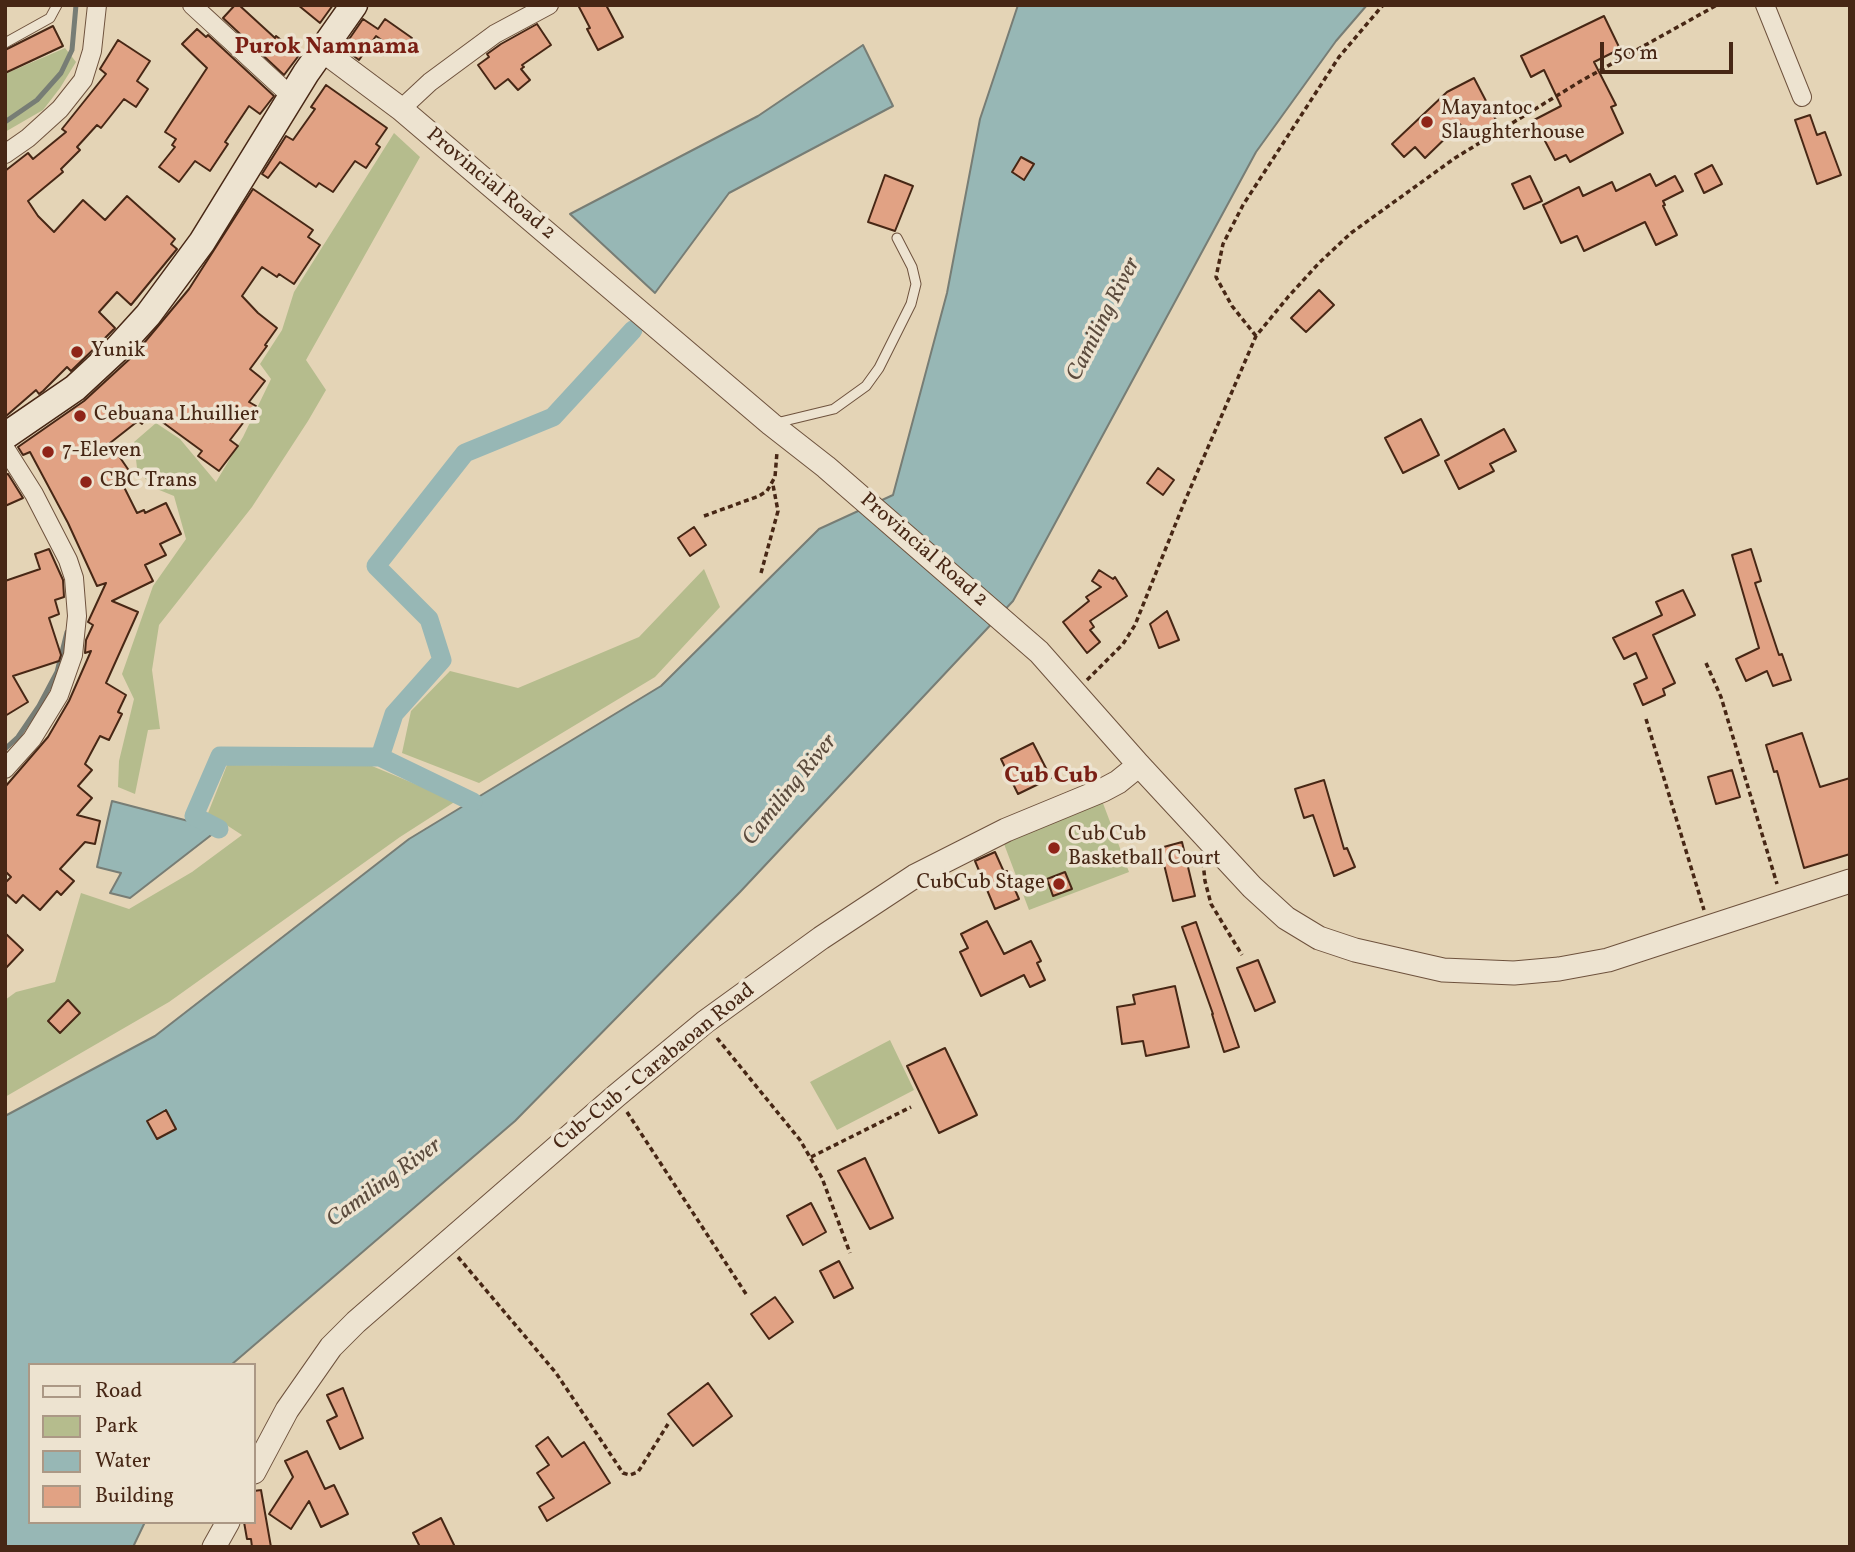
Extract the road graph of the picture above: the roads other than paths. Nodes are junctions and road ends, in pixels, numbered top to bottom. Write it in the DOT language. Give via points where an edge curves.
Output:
graph roads {
  1 [pos="57,5"];
  2 [pos="97,5"];
  3 [pos="192,5"];
  4 [pos="354,5"];
  5 [pos="549,5"];
  6 [pos="1765,5"];
  7 [pos="5,43"];
  8 [pos="323,50"];
  9 [pos="291,96"];
  10 [pos="1802,97"];
  11 [pos="401,109"];
  12 [pos="5,154"];
  13 [pos="897,238"];
  14 [pos="774,427"];
  15 [pos="7,449"];
  16 [pos="1139,765"];
  17 [pos="5,769"];
  18 [pos="1850,881"];
  19 [pos="256,1468"];
  20 [pos="227,1524"];
  21 [pos="214,1547"];
  1 -- 7 [label="lane" via="50,18"];
  2 -- 12 [label="street" via="92,51 83,79 60,109"];
  3 -- 9 [label="street"];
  4 -- 8 [label="main road"];
  5 -- 11 [label="street" via="495,34"];
  6 -- 10 [label="street"];
  8 -- 9 [label="main road"];
  8 -- 11 [label="street, Provincial Road 2"];
  9 -- 15 [label="main road" via="177,279 117,349"];
  11 -- 14 [label="street, Provincial Road 2"];
  13 -- 14 [label="lane" via="916,284 879,368 866,386 834,409"];
  14 -- 16 [label="street, Provincial Road 2" via="1039,652"];
  15 -- 17 [label="street" via="68,560 77,625 73,655 59,695 32,739"];
  16 -- 18 [label="street, Provincial Road 2" via="1286,918 1319,938 1432,968 1514,972 1608,960"];
  16 -- 19 [label="street, Cub-Cub - Carabaoan Road" via="1103,790 1006,830 915,876 705,1023 356,1322 331,1347 287,1410"];
  20 -- 21 [label="street"];
}
